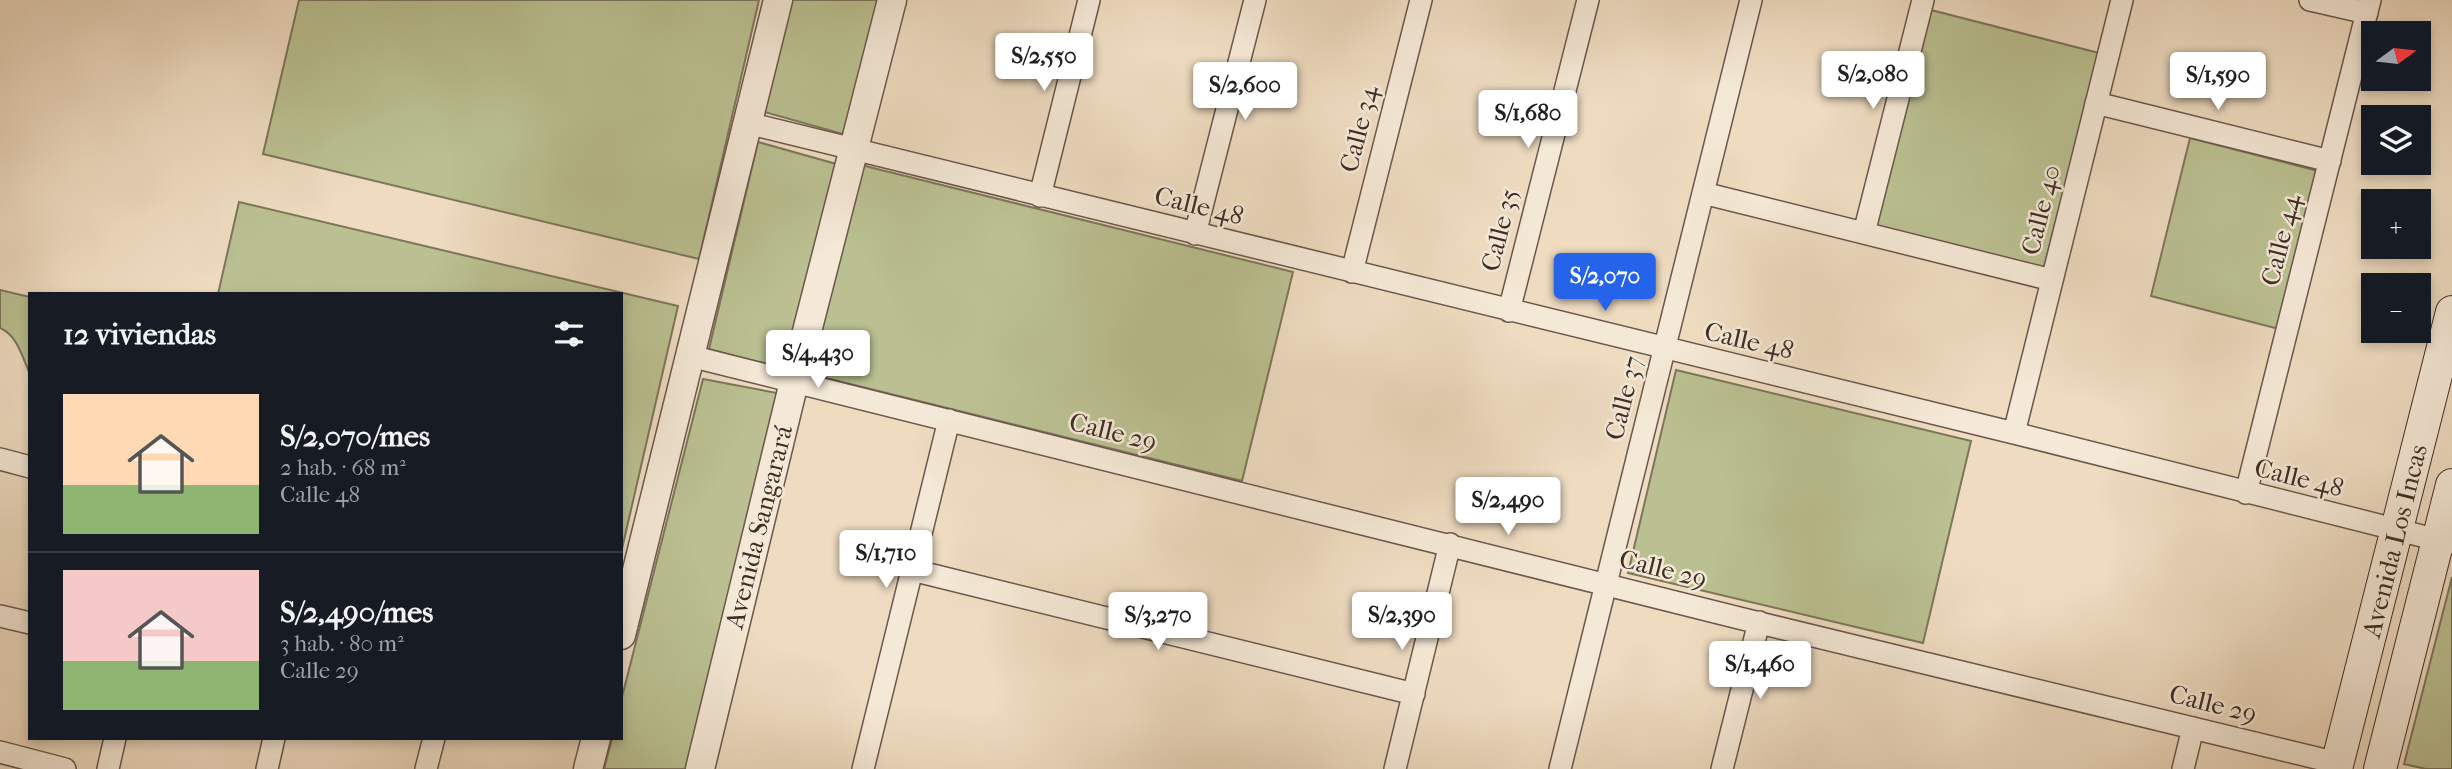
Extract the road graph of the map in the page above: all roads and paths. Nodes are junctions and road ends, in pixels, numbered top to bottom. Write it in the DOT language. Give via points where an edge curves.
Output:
graph roads {
  1 [pos="778,0"];
  2 [pos="892,0"];
  3 [pos="1089,0"];
  4 [pos="1255,0"];
  5 [pos="1420,0"];
  6 [pos="1588,0"];
  7 [pos="1751,0"];
  8 [pos="1923,0"];
  9 [pos="2122,0"];
  10 [pos="2309,0"];
  11 [pos="2369,7"];
  12 [pos="2096,103"];
  13 [pos="747,123"];
  14 [pos="855,148"];
  15 [pos="2330,161"];
  16 [pos="1703,193"];
  17 [pos="1040,195"];
  18 [pos="1864,233"];
  19 [pos="1195,234"];
  20 [pos="1352,272"];
  21 [pos="2052,280"];
  22 [pos="1508,311"];
  23 [pos="2452,312"];
  24 [pos="1665,349"];
  25 [pos="690,356"];
  26 [pos="794,382"];
  27 [pos="949,421"];
  28 [pos="2014,433"];
  29 [pos="0,459"];
  30 [pos="28,466"];
  31 [pos="2452,485"];
  32 [pos="2246,493"];
  33 [pos="2397,530"];
  34 [pos="2445,542"];
  35 [pos="1450,544"];
  36 [pos="912,570"];
  37 [pos="1606,584"];
  38 [pos="0,616"];
  39 [pos="623,621"];
  40 [pos="1759,622"];
  41 [pos="28,623"];
  42 [pos="2367,651"];
  43 [pos="2408,662"];
  44 [pos="1414,694"];
  45 [pos="2193,728"];
  46 [pos="115,740"];
  47 [pos="274,740"];
  48 [pos="433,740"];
  49 [pos="595,740"];
  50 [pos="0,752"];
  51 [pos="2336,766"];
  52 [pos="1724,768"];
  53 [pos="65,769"];
  54 [pos="108,769"];
  55 [pos="267,769"];
  56 [pos="426,769"];
  57 [pos="588,769"];
  58 [pos="700,769"];
  59 [pos="863,769"];
  60 [pos="1395,769"];
  61 [pos="1560,769"];
  62 [pos="2183,769"];
  63 [pos="2380,769"];
  1 -- 13 [label="street"];
  2 -- 14 [label="street, Avenida Sangarará"];
  3 -- 17 [label="street"];
  4 -- 19 [label="street"];
  5 -- 20 [label="street, Calle 34"];
  6 -- 22 [label="street, Calle 35"];
  7 -- 16 [label="street, Calle 37"];
  8 -- 18 [label="street"];
  9 -- 12 [label="street, Calle 40"];
  10 -- 11 [label="street"];
  11 -- 15 [label="street, Calle 44"];
  12 -- 15 [label="street"];
  12 -- 21 [label="street, Calle 40"];
  13 -- 14 [label="street, Calle 48"];
  13 -- 25 [label="street"];
  14 -- 17 [label="street, Calle 48"];
  14 -- 26 [label="street, Avenida Sangarará"];
  15 -- 32 [label="street, Calle 44"];
  16 -- 18 [label="street"];
  16 -- 24 [label="street, Calle 37"];
  17 -- 19 [label="street, Calle 48"];
  18 -- 21 [label="street"];
  19 -- 20 [label="street, Calle 48"];
  20 -- 22 [label="street, Calle 48"];
  21 -- 28 [label="street, Calle 40"];
  22 -- 24 [label="street, Calle 48"];
  23 -- 33 [label="main road, Avenida Los Incas"];
  24 -- 28 [label="street, Calle 48"];
  24 -- 37 [label="street, Calle 37"];
  25 -- 26 [label="street, Calle 29"];
  25 -- 39 [label="street"];
  26 -- 27 [label="street, Calle 29"];
  26 -- 58 [label="street, Avenida Sangarará"];
  27 -- 35 [label="street, Calle 29"];
  27 -- 36 [label="street"];
  28 -- 32 [label="street, Calle 48"];
  29 -- 30 [label="street"];
  31 -- 34 [label="main road, Avenida Los Incas"];
  32 -- 33 [label="street, Calle 48"];
  33 -- 34 [label="street, Calle 48"];
  33 -- 42 [label="main road, Avenida Los Incas"];
  34 -- 43 [label="main road, Avenida Los Incas"];
  35 -- 37 [label="street, Calle 29"];
  35 -- 44 [label="street"];
  36 -- 44 [label="street"];
  36 -- 59 [label="street"];
  37 -- 40 [label="street, Calle 29"];
  37 -- 61 [label="street, Calle 37"];
  38 -- 41 [label="street"];
  40 -- 45 [label="street, Calle 29"];
  40 -- 52 [label="street"];
  42 -- 43 [label="main road"];
  42 -- 51 [label="main road, Avenida Los Incas"];
  43 -- 63 [label="main road, Avenida Los Incas"];
  44 -- 60 [label="street"];
  45 -- 51 [label="street, Calle 29"];
  45 -- 62 [label="street"];
  46 -- 54 [label="street"];
  47 -- 55 [label="street"];
  48 -- 56 [label="street"];
  49 -- 57 [label="street"];
  50 -- 53 [label="street"];
}
